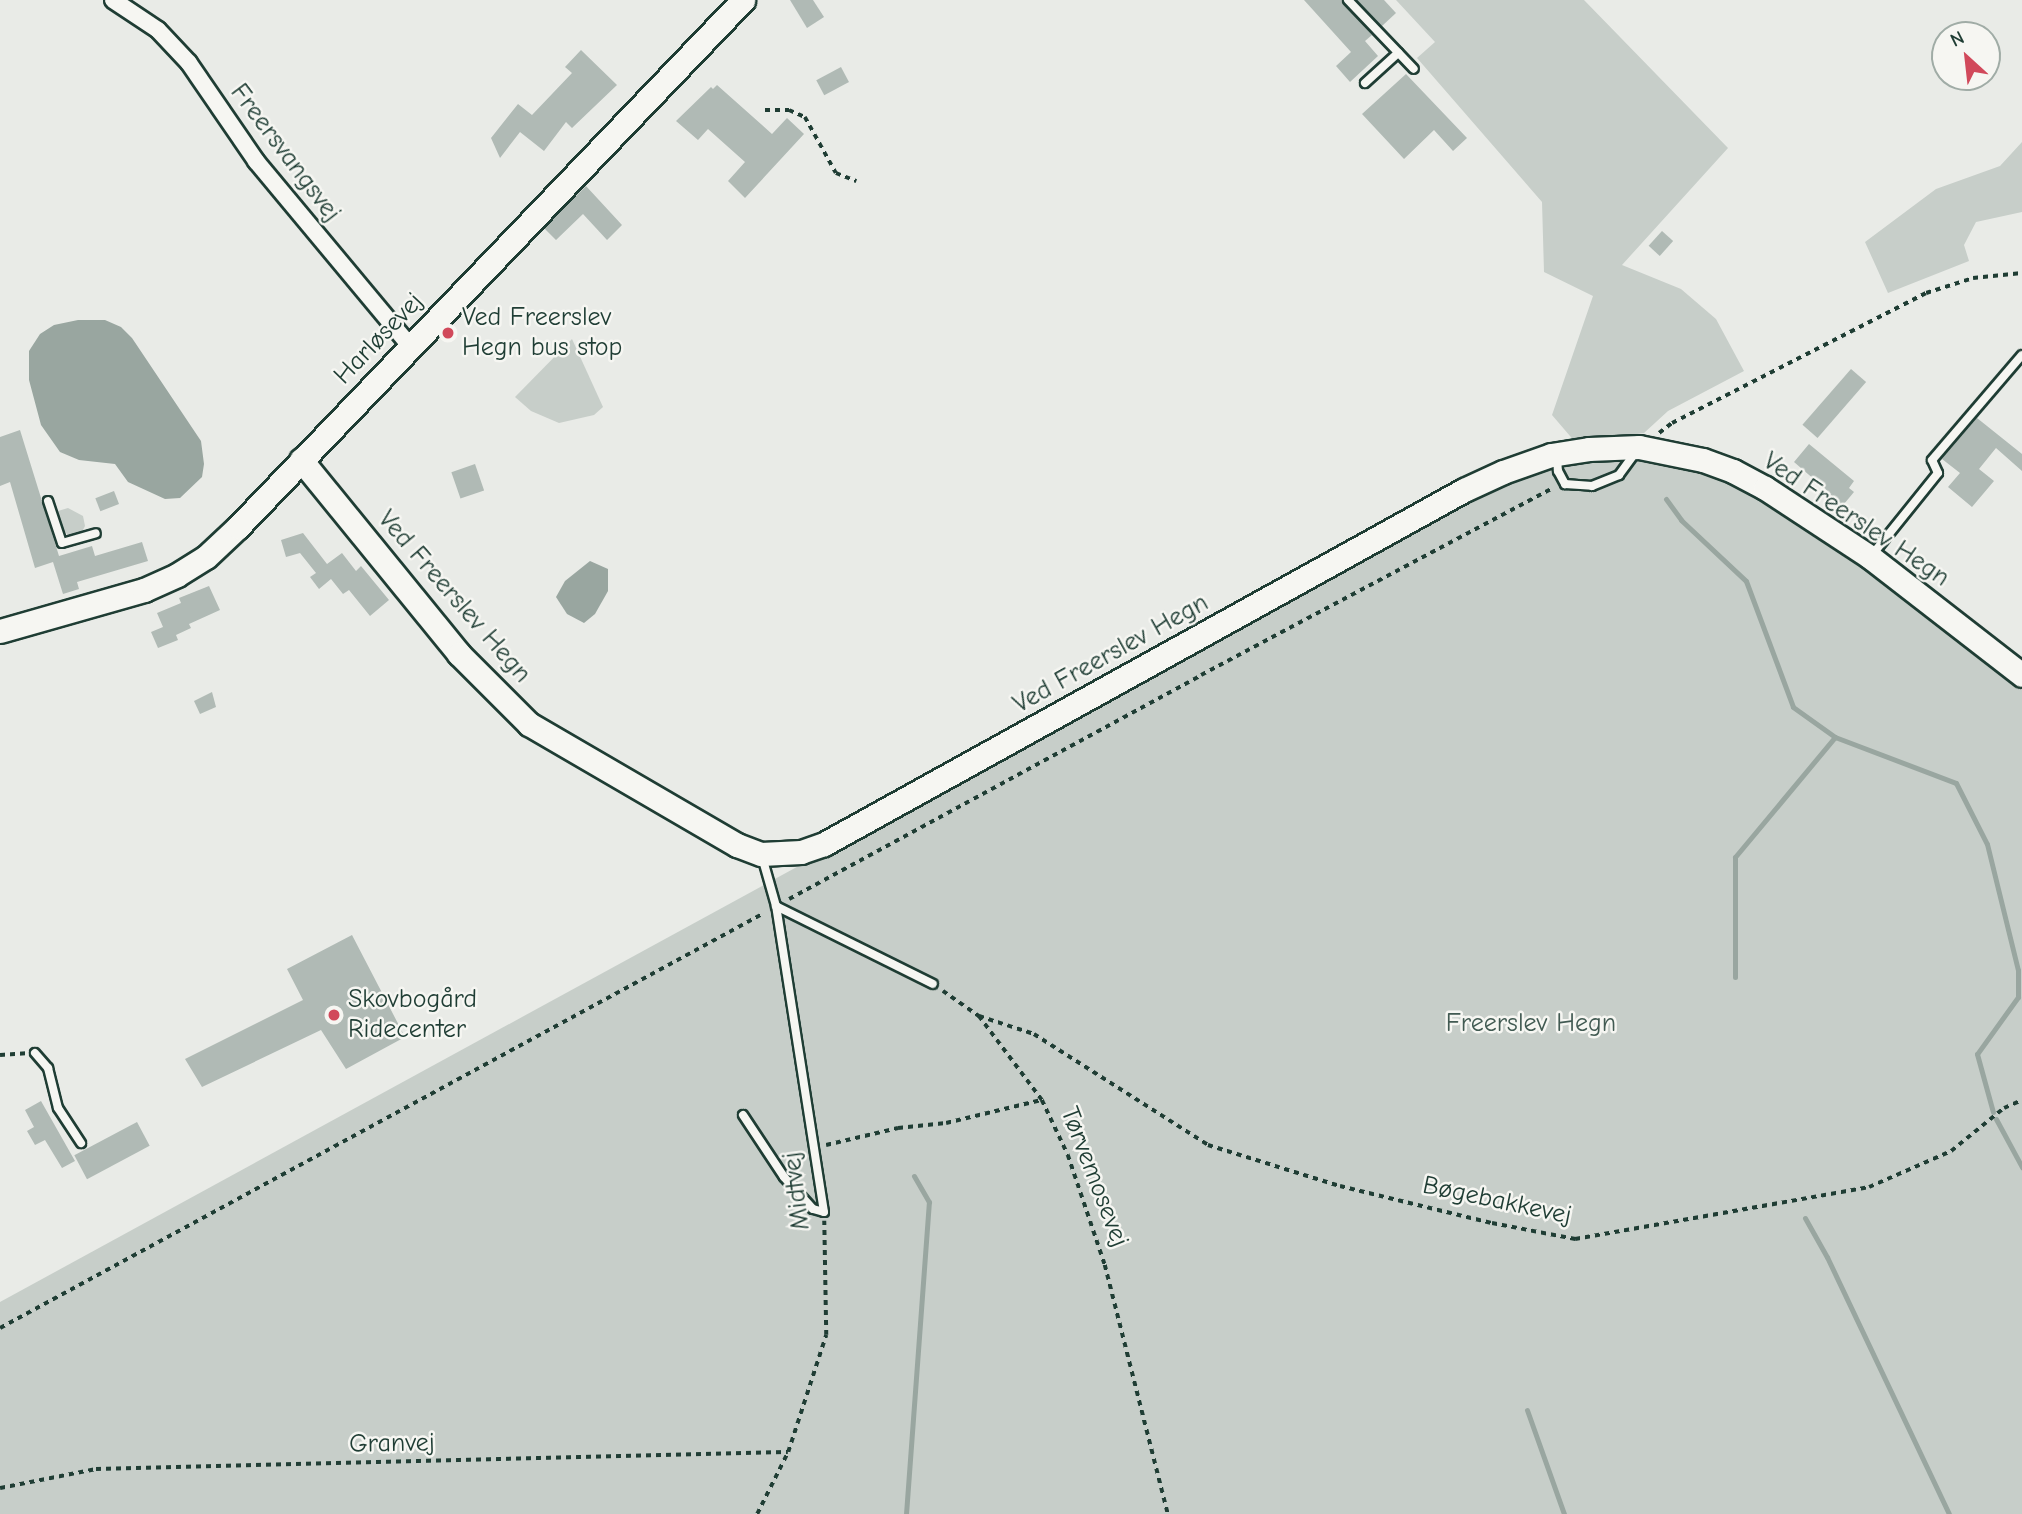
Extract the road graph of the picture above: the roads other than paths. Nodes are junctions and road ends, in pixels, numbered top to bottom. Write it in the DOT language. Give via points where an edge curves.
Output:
graph roads {
  1 [pos="113,0"];
  2 [pos="744,0"];
  3 [pos="1348,0"];
  4 [pos="1398,53"];
  5 [pos="1413,69"];
  6 [pos="1365,83"];
  7 [pos="410,346"];
  8 [pos="2022,355"];
  9 [pos="1639,447"];
  10 [pos="1557,455"];
  11 [pos="301,460"];
  12 [pos="48,501"];
  13 [pos="96,533"];
  14 [pos="1871,557"];
  15 [pos="0,631"];
  16 [pos="2022,675"];
  17 [pos="761,854"];
  18 [pos="776,906"];
  19 [pos="933,984"];
  20 [pos="35,1053"];
  21 [pos="743,1115"];
  22 [pos="81,1143"];
  1 -- 7 [label="street, Freersvangsvej" via="158,30 189,63 256,162"];
  2 -- 7 [label="street, Harløsevej"];
  3 -- 4 [label="lane"];
  4 -- 5 [label="lane"];
  4 -- 6 [label="lane"];
  7 -- 11 [label="street, Harløsevej"];
  8 -- 14 [label="lane" via="1933,460 1938,472"];
  9 -- 10 [label="street, Ved Freerslev Hegn"];
  9 -- 10 [label="lane" via="1619,475 1592,486 1565,484"];
  9 -- 14 [label="street, Ved Freerslev Hegn" via="1733,471"];
  10 -- 17 [label="street, Ved Freerslev Hegn" via="1464,490 824,844 801,852"];
  11 -- 15 [label="street, Harløsevej" via="222,542 177,575 116,600"];
  11 -- 17 [label="street, Ved Freerslev Hegn" via="459,654 529,724 737,845"];
  12 -- 13 [label="lane" via="62,543"];
  14 -- 16 [label="street, Ved Freerslev Hegn"];
  17 -- 18 [label="lane, Midtvej"];
  18 -- 19 [label="lane"];
  18 -- 21 [label="lane, Midtvej" via="824,1212 813,1209 784,1177"];
  20 -- 22 [label="lane" via="48,1068 58,1108"];
}
